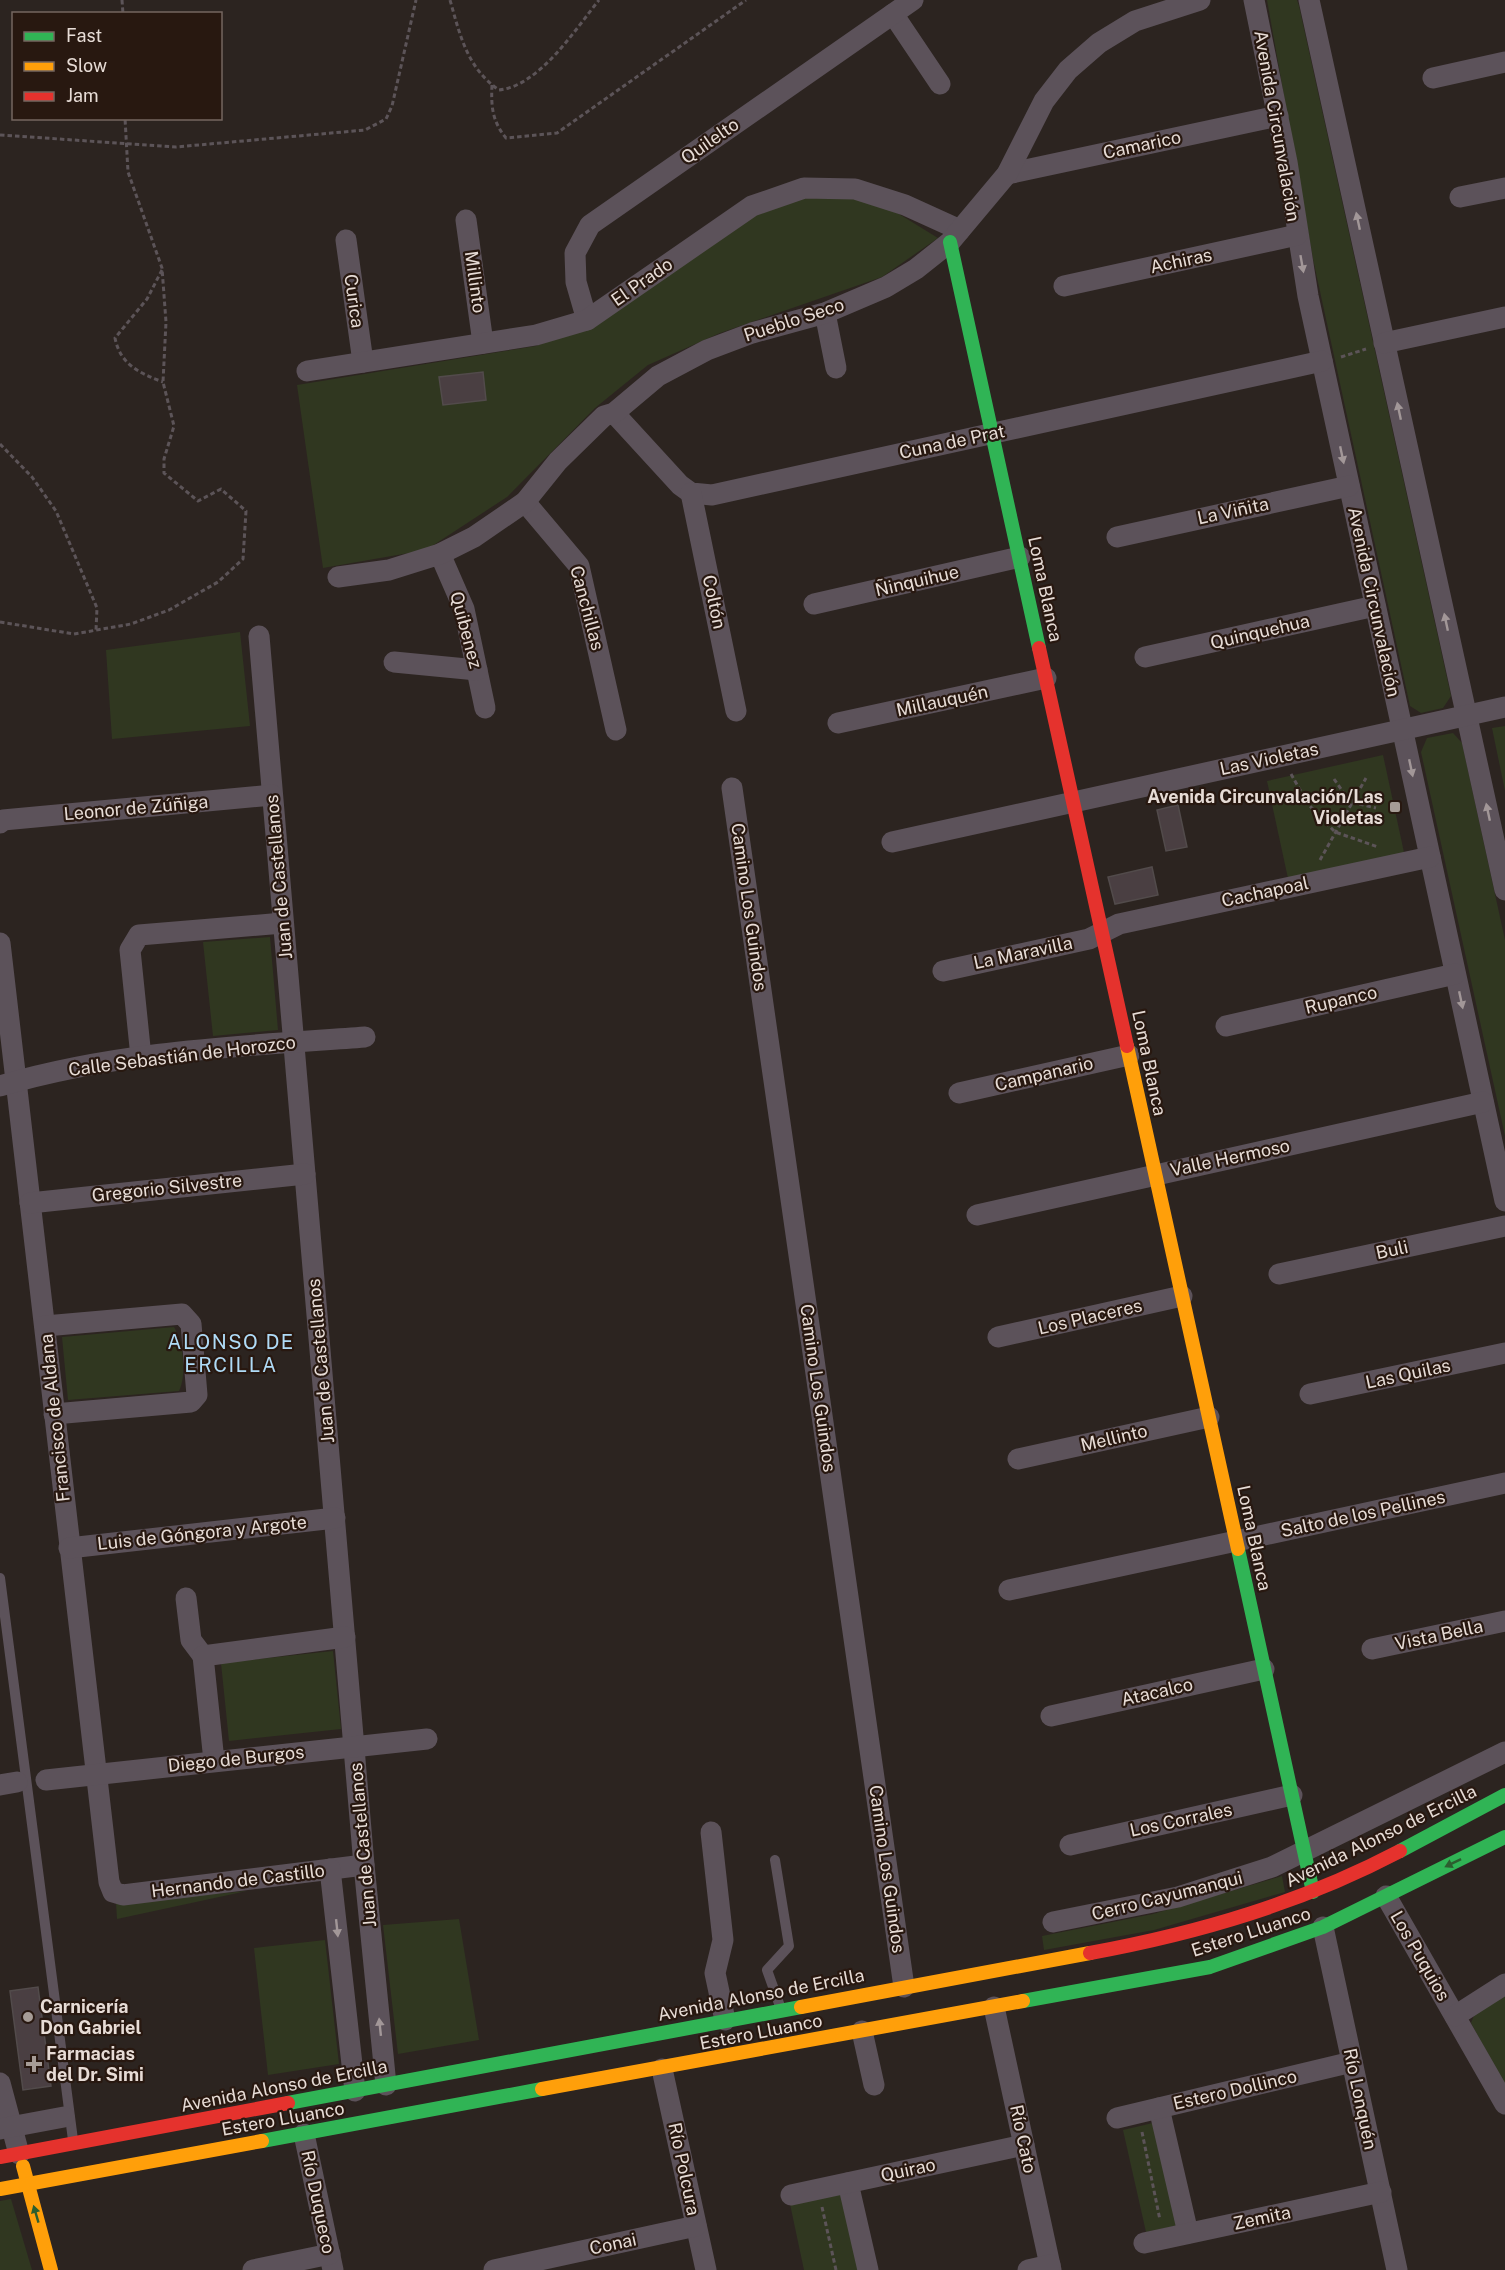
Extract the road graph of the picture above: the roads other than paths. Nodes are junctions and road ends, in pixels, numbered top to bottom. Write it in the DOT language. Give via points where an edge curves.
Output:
graph roads {
  1 [pos="913,0"];
  2 [pos="1200,0"];
  3 [pos="1254,0"];
  4 [pos="1309,0"];
  5 [pos="893,14"];
  6 [pos="1505,62"];
  7 [pos="1433,78"];
  8 [pos="940,84"];
  9 [pos="1278,116"];
  10 [pos="1007,174"];
  11 [pos="1505,188"];
  12 [pos="1460,197"];
  13 [pos="466,220"];
  14 [pos="1297,235"];
  15 [pos="955,236"];
  16 [pos="346,240"];
  17 [pos="1065,286"];
  18 [pos="825,312"];
  19 [pos="1505,317"];
  20 [pos="587,320"];
  21 [pos="483,343"];
  22 [pos="1384,343"];
  23 [pos="1322,361"];
  24 [pos="363,362"];
  25 [pos="836,368"];
  26 [pos="307,371"];
  27 [pos="614,413"];
  28 [pos="992,433"];
  29 [pos="1349,486"];
  30 [pos="691,493"];
  31 [pos="525,502"];
  32 [pos="1117,537"];
  33 [pos="440,554"];
  34 [pos="1020,557"];
  35 [pos="338,577"];
  36 [pos="814,604"];
  37 [pos="1375,606"];
  38 [pos="260,636"];
  39 [pos="1145,657"];
  40 [pos="394,662"];
  41 [pos="477,670"];
  42 [pos="1046,678"];
  43 [pos="1505,707"];
  44 [pos="485,708"];
  45 [pos="736,711"];
  46 [pos="1467,716"];
  47 [pos="838,723"];
  48 [pos="616,730"];
  49 [pos="1402,730"];
  50 [pos="732,788"];
  51 [pos="272,795"];
  52 [pos="1073,802"];
  53 [pos="0,823"];
  54 [pos="1500,841"];
  55 [pos="892,842"];
  56 [pos="1430,857"];
  57 [pos="1505,890"];
  58 [pos="283,922"];
  59 [pos="1102,932"];
  60 [pos="0,943"];
  61 [pos="943,971"];
  62 [pos="1455,974"];
  63 [pos="1226,1026"];
  64 [pos="365,1037"];
  65 [pos="294,1042"];
  66 [pos="1129,1055"];
  67 [pos="141,1058"];
  68 [pos="8,1083"];
  69 [pos="959,1093"];
  70 [pos="1483,1102"];
  71 [pos="305,1174"];
  72 [pos="1155,1174"];
  73 [pos="1505,1201"];
  74 [pos="30,1203"];
  75 [pos="977,1215"];
  76 [pos="1505,1226"];
  77 [pos="1279,1274"];
  78 [pos="1182,1296"];
  79 [pos="45,1326"];
  80 [pos="998,1337"];
  81 [pos="1505,1353"];
  82 [pos="1310,1395"];
  83 [pos="54,1414"];
  84 [pos="1209,1417"];
  85 [pos="1018,1459"];
  86 [pos="1505,1483"];
  87 [pos="335,1518"];
  88 [pos="1236,1541"];
  89 [pos="69,1548"];
  90 [pos="0,1578"];
  91 [pos="1009,1590"];
  92 [pos="186,1598"];
  93 [pos="1505,1621"];
  94 [pos="345,1637"];
  95 [pos="1372,1649"];
  96 [pos="203,1656"];
  97 [pos="1264,1669"];
  98 [pos="1051,1716"];
  99 [pos="427,1739"];
  100 [pos="354,1747"];
  101 [pos="1505,1752"];
  102 [pos="214,1761"];
  103 [pos="95,1775"];
  104 [pos="46,1780"];
  105 [pos="1505,1795"];
  106 [pos="1292,1796"];
  107 [pos="711,1832"];
  108 [pos="1505,1837"];
  109 [pos="1070,1845"];
  110 [pos="1305,1853"];
  111 [pos="775,1860"];
  112 [pos="364,1865"];
  113 [pos="330,1869"];
  114 [pos="113,1892"];
  115 [pos="1313,1892"];
  116 [pos="1386,1896"];
  117 [pos="1053,1922"];
  118 [pos="1323,1927"];
  119 [pos="1505,1984"];
  120 [pos="904,1987"];
  121 [pos="994,2007"];
  122 [pos="781,2009"];
  123 [pos="1455,2016"];
  124 [pos="725,2020"];
  125 [pos="862,2031"];
  126 [pos="1352,2062"];
  127 [pos="662,2069"];
  128 [pos="0,2083"];
  129 [pos="386,2085"];
  130 [pos="874,2085"];
  131 [pos="355,2091"];
  132 [pos="1505,2104"];
  133 [pos="1159,2108"];
  134 [pos="64,2117"];
  135 [pos="1117,2118"];
  136 [pos="6,2128"];
  137 [pos="303,2134"];
  138 [pos="74,2143"];
  139 [pos="1024,2145"];
  140 [pos="10,2156"];
  141 [pos="848,2183"];
  142 [pos="28,2184"];
  143 [pos="0,2189"];
  144 [pos="1381,2192"];
  145 [pos="791,2195"];
  146 [pos="696,2226"];
  147 [pos="1188,2234"];
  148 [pos="1154,2241"];
  149 [pos="332,2262"];
  150 [pos="1051,2268"];
  151 [pos="51,2270"];
  152 [pos="253,2270"];
  153 [pos="494,2270"];
  154 [pos="706,2270"];
  155 [pos="868,2270"];
  156 [pos="1028,2270"];
  157 [pos="1397,2270"];
  1 -- 5 [label="street, Quilelto"];
  2 -- 10 [label="street, Pueblo Seco" via="1136,21 1099,43 1068,70 1038,110"];
  3 -- 9 [label="street, Avenida Circunvalación"];
  22 -- 4 [label="street, one-way"];
  5 -- 8 [label="street"];
  5 -- 20 [label="street, Quilelto" via="590,225 575,253 576,282"];
  6 -- 7 [label="street"];
  9 -- 10 [label="street, Camarico"];
  9 -- 14 [label="street, Avenida Circunvalación"];
  10 -- 15 [label="street, Pueblo Seco"];
  11 -- 12 [label="street"];
  13 -- 21 [label="street, Millinto"];
  14 -- 17 [label="street, Achiras"];
  14 -- 23 [label="street, Avenida Circunvalación, one-way"];
  15 -- 18 [label="street, Pueblo Seco" via="916,269 886,287"];
  15 -- 20 [label="street, El Prado" via="905,205 855,189 804,188 752,206"];
  15 -- 28 [label="street, Loma Blanca"];
  16 -- 24 [label="street, Curica"];
  18 -- 25 [label="street"];
  18 -- 27 [label="street, Pueblo Seco" via="707,350 658,376"];
  19 -- 22 [label="street"];
  20 -- 21 [label="street, El Prado" via="536,335"];
  21 -- 24 [label="street, El Prado"];
  46 -- 22 [label="street, one-way"];
  23 -- 28 [label="street, Cuna de Prat"];
  23 -- 29 [label="street, Avenida Circunvalación, one-way"];
  24 -- 26 [label="street, El Prado"];
  27 -- 30 [label="street"];
  27 -- 31 [label="street, Pueblo Seco" via="604,416 558,461"];
  28 -- 30 [label="street, Cuna de Prat" via="712,495"];
  28 -- 34 [label="street, Loma Blanca"];
  29 -- 32 [label="street, La Viñita"];
  29 -- 37 [label="street, Avenida Circunvalación"];
  30 -- 45 [label="street, Coltón"];
  31 -- 33 [label="street, Pueblo Seco" via="474,537"];
  31 -- 48 [label="street, Canchillas" via="576,560 581,571"];
  33 -- 35 [label="street, Pueblo Seco" via="388,570"];
  33 -- 41 [label="street, Quibenez" via="464,609"];
  34 -- 36 [label="street, Ñinquihue"];
  34 -- 42 [label="street, Loma Blanca"];
  37 -- 39 [label="street, Quinquehua"];
  37 -- 49 [label="street, Avenida Circunvalación"];
  38 -- 51 [label="street, Juan de Castellanos"];
  40 -- 41 [label="street"];
  41 -- 44 [label="street, Quibenez"];
  42 -- 47 [label="street, Millauquén"];
  42 -- 52 [label="street, Loma Blanca"];
  43 -- 46 [label="street, Las Violetas"];
  46 -- 49 [label="street, Las Violetas"];
  54 -- 46 [label="street, one-way"];
  49 -- 52 [label="street, Las Violetas"];
  49 -- 56 [label="street, Avenida Circunvalación, one-way"];
  50 -- 120 [label="street, Camino Los Guindos"];
  51 -- 53 [label="street, Leonor de Zúñiga"];
  51 -- 58 [label="street, Juan de Castellanos"];
  52 -- 55 [label="street, Las Violetas"];
  52 -- 59 [label="street, Loma Blanca"];
  54 -- 57 [label="street"];
  56 -- 59 [label="street, Cachapoal" via="1119,924"];
  56 -- 62 [label="street, Avenida Circunvalación"];
  58 -- 65 [label="street, Juan de Castellanos"];
  58 -- 67 [label="street" via="139,935 130,950"];
  59 -- 61 [label="street, La Maravilla" via="1089,939"];
  59 -- 66 [label="street, Loma Blanca"];
  60 -- 68 [label="street, Francisco de Aldana"];
  62 -- 63 [label="street, Rupanco"];
  62 -- 70 [label="street, Avenida Circunvalación, one-way"];
  64 -- 65 [label="street, Calle Sebastián de Horozco"];
  65 -- 67 [label="street, Calle Sebastián de Horozco"];
  65 -- 71 [label="street, Juan de Castellanos"];
  66 -- 69 [label="street, Campanario"];
  66 -- 72 [label="street, Loma Blanca"];
  67 -- 68 [label="street, Calle Sebastián de Horozco" via="76,1067"];
  68 -- 74 [label="street, Francisco de Aldana"];
  70 -- 72 [label="street, Valle Hermoso"];
  70 -- 73 [label="street, Avenida Circunvalación"];
  71 -- 74 [label="street, Gregorio Silvestre"];
  71 -- 87 [label="street, Juan de Castellanos"];
  72 -- 75 [label="street, Valle Hermoso"];
  72 -- 78 [label="street, Loma Blanca"];
  74 -- 79 [label="street, Francisco de Aldana"];
  76 -- 77 [label="street, Buli"];
  78 -- 80 [label="street, Los Placeres"];
  78 -- 84 [label="street, Loma Blanca"];
  79 -- 83 [label="street, Francisco de Aldana"];
  79 -- 83 [label="street" via="182,1314 191,1324 197,1395 191,1402"];
  81 -- 82 [label="street, Las Quilas"];
  83 -- 89 [label="street, Francisco de Aldana"];
  84 -- 85 [label="street, Mellinto"];
  84 -- 88 [label="street, Loma Blanca"];
  86 -- 88 [label="street, Salto de los Pellines"];
  87 -- 89 [label="street, Luis de Góngora y Argote"];
  87 -- 94 [label="street, Juan de Castellanos"];
  88 -- 91 [label="street, Salto de los Pellines"];
  88 -- 97 [label="street, Loma Blanca"];
  89 -- 103 [label="street, Francisco de Aldana"];
  90 -- 138 [label="lane"];
  92 -- 96 [label="street" via="192,1640"];
  93 -- 95 [label="street, Vista Bella"];
  94 -- 96 [label="street"];
  94 -- 100 [label="street, Juan de Castellanos"];
  96 -- 102 [label="street"];
  97 -- 98 [label="street, Atacalco"];
  97 -- 106 [label="street, Loma Blanca"];
  99 -- 100 [label="street, Diego de Burgos"];
  100 -- 102 [label="street, Diego de Burgos"];
  100 -- 112 [label="street, Juan de Castellanos"];
  101 -- 110 [label="street, Cerro Cayumanqui"];
  102 -- 103 [label="street, Diego de Burgos"];
  103 -- 104 [label="street, Diego de Burgos"];
  103 -- 114 [label="street, Francisco de Aldana"];
  105 -- 115 [label="street, Avenida Alonso de Ercilla"];
  106 -- 109 [label="street, Los Corrales"];
  106 -- 110 [label="street, Loma Blanca"];
  107 -- 124 [label="street" via="723,1940 715,1973"];
  108 -- 116 [label="street, Estero Lluanco, one-way"];
  110 -- 115 [label="street, Loma Blanca"];
  110 -- 117 [label="street, Cerro Cayumanqui" via="1209,1889"];
  111 -- 122 [label="lane" via="789,1946 767,1970"];
  112 -- 113 [label="street, Hernando de Castillo"];
  129 -- 112 [label="street, Juan de Castellanos, one-way"];
  113 -- 114 [label="street, Hernando de Castillo" via="123,1894"];
  113 -- 131 [label="street, Juan de Castellanos, one-way"];
  115 -- 120 [label="street, Avenida Alonso de Ercilla" via="1247,1917 1160,1940"];
  116 -- 118 [label="street, Estero Lluanco"];
  116 -- 123 [label="street, Los Puquios"];
  118 -- 121 [label="street, Estero Lluanco" via="1210,1967"];
  118 -- 126 [label="street, Río Lonquén"];
  119 -- 123 [label="street, Los Puquios"];
  120 -- 122 [label="street, Avenida Alonso de Ercilla"];
  121 -- 125 [label="street, Estero Lluanco"];
  121 -- 139 [label="street, Río Cato"];
  122 -- 124 [label="street, Avenida Alonso de Ercilla"];
  123 -- 132 [label="street, Los Puquios"];
  124 -- 129 [label="street, Avenida Alonso de Ercilla"];
  125 -- 127 [label="street, Estero Lluanco"];
  125 -- 130 [label="street"];
  126 -- 133 [label="street, Estero Dollinco"];
  126 -- 144 [label="street, Río Lonquén"];
  127 -- 137 [label="street, Estero Lluanco"];
  127 -- 146 [label="street, Río Polcura"];
  128 -- 136 [label="street"];
  129 -- 131 [label="street, Avenida Alonso de Ercilla"];
  131 -- 138 [label="street, Avenida Alonso de Ercilla"];
  133 -- 135 [label="street, Estero Dollinco"];
  133 -- 147 [label="street"];
  134 -- 136 [label="street"];
  136 -- 140 [label="street"];
  137 -- 142 [label="street, Estero Lluanco"];
  137 -- 149 [label="street, Río Duqueco"];
  138 -- 140 [label="street, Avenida Alonso de Ercilla"];
  139 -- 141 [label="street, Quirao"];
  139 -- 150 [label="street, Río Cato"];
  140 -- 142 [label="street"];
  141 -- 145 [label="street, Quirao"];
  141 -- 155 [label="street"];
  142 -- 143 [label="street, Estero Lluanco"];
  151 -- 142 [label="street, one-way"];
  144 -- 147 [label="street, Zemita"];
  144 -- 157 [label="street, Río Lonquén"];
  146 -- 153 [label="street, Conai"];
  146 -- 154 [label="street, Río Polcura"];
  147 -- 148 [label="street, Zemita"];
  149 -- 152 [label="street"];
  150 -- 156 [label="street"];
}
